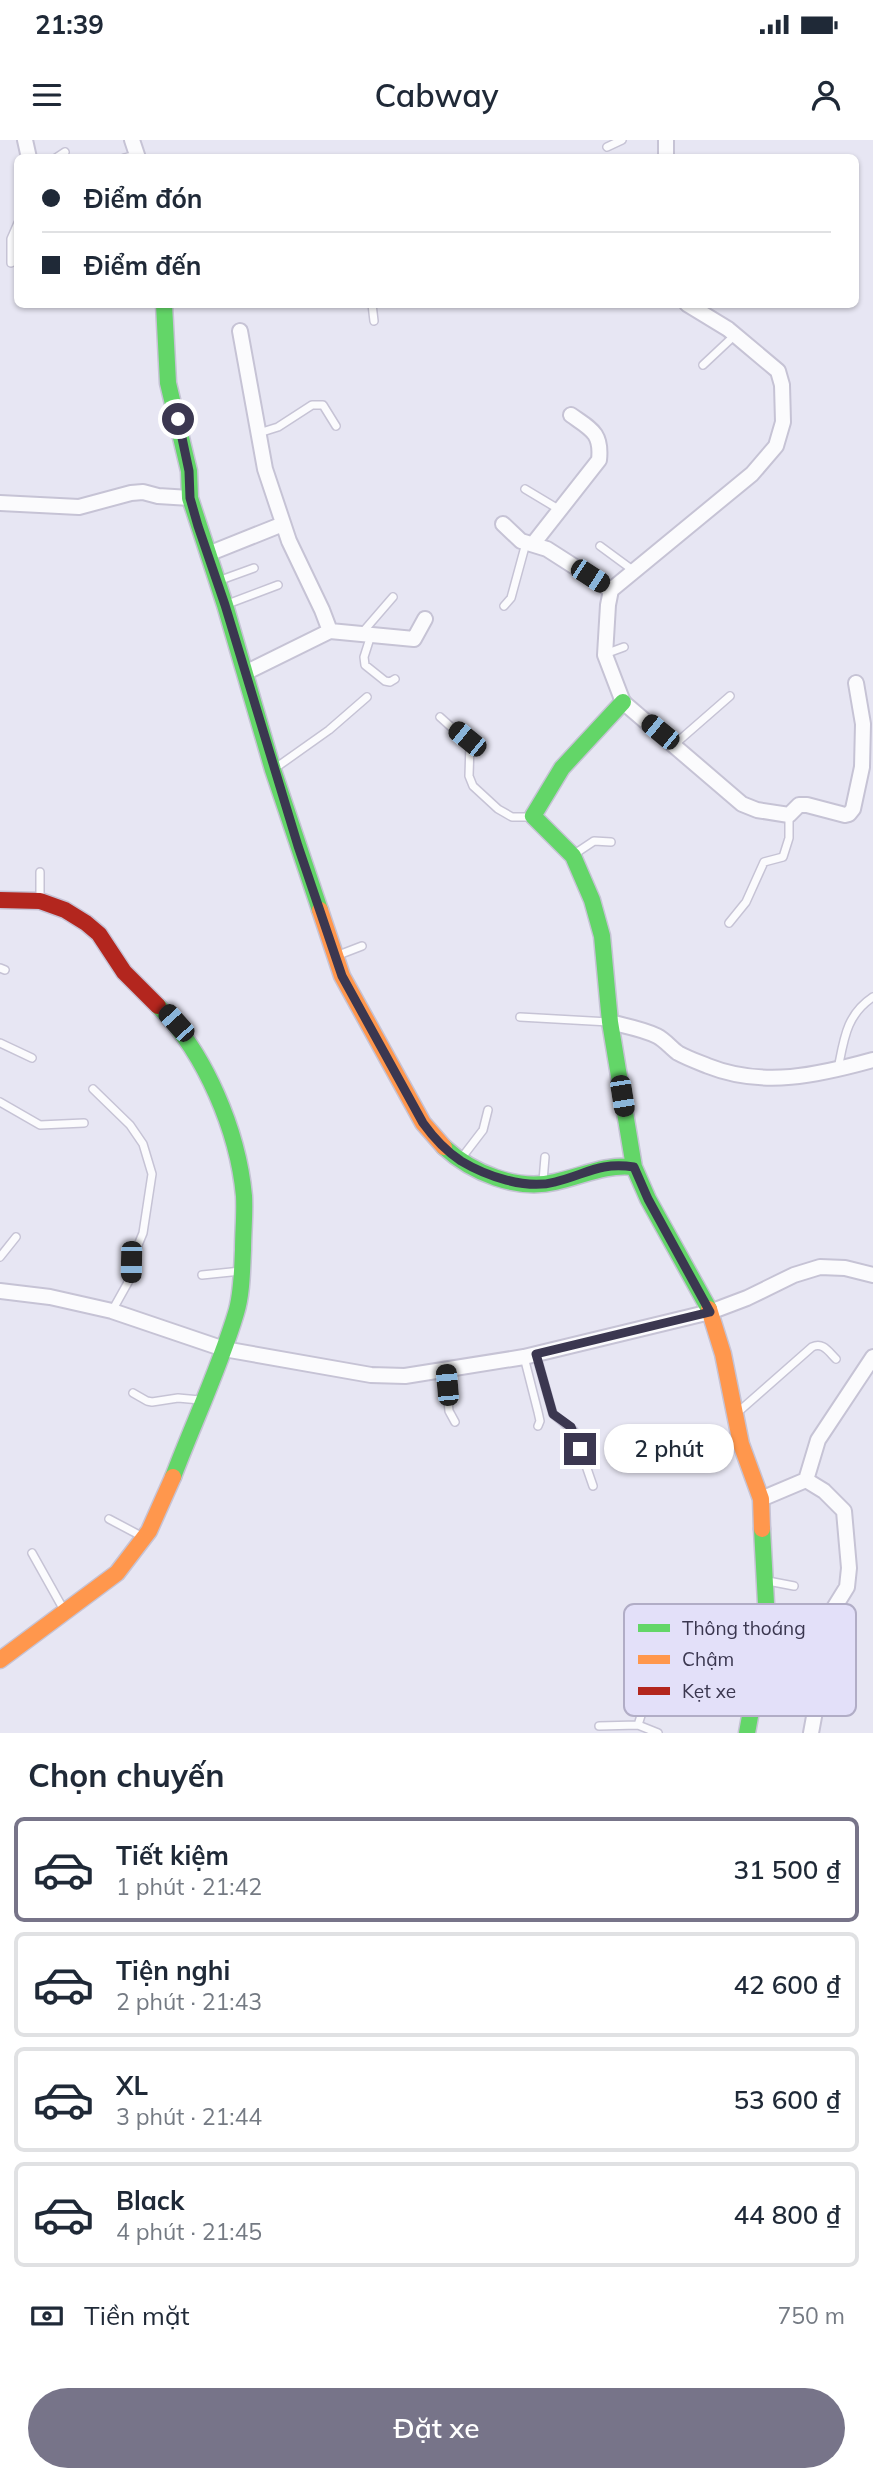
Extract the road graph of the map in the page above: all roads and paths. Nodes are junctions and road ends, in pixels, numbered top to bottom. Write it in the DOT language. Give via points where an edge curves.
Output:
graph roads {
  1 [pos="622,140"];
  2 [pos="607,147"];
  3 [pos="65,152"];
  4 [pos="62,154"];
  5 [pos="14,232"];
  6 [pos="11,263"];
  7 [pos="164,308"];
  8 [pos="372,308"];
  9 [pos="693,308"];
  10 [pos="374,321"];
  11 [pos="240,331"];
  12 [pos="736,335"];
  13 [pos="703,365"];
  14 [pos="570,415"];
  15 [pos="336,426"];
  16 [pos="260,433"];
  17 [pos="524,489"];
  18 [pos="190,498"];
  19 [pos="0,503"];
  20 [pos="560,510"];
  21 [pos="283,524"];
  22 [pos="503,524"];
  23 [pos="529,544"];
  24 [pos="600,546"];
  25 [pos="208,554"];
  26 [pos="254,568"];
  27 [pos="635,571"];
  28 [pos="217,581"];
  29 [pos="278,584"];
  30 [pos="611,590"];
  31 [pos="393,597"];
  32 [pos="225,605"];
  33 [pos="504,606"];
  34 [pos="425,618"];
  35 [pos="330,631"];
  36 [pos="366,635"];
  37 [pos="624,647"];
  38 [pos="605,655"];
  39 [pos="245,673"];
  40 [pos="395,679"];
  41 [pos="856,683"];
  42 [pos="730,696"];
  43 [pos="367,697"];
  44 [pos="623,702"];
  45 [pos="440,717"];
  46 [pos="674,744"];
  47 [pos="273,770"];
  48 [pos="867,770"];
  49 [pos="789,815"];
  50 [pos="533,816"];
  51 [pos="611,842"];
  52 [pos="573,856"];
  53 [pos="40,872"];
  54 [pos="0,900"];
  55 [pos="40,901"];
  56 [pos="729,923"];
  57 [pos="362,946"];
  58 [pos="335,956"];
  59 [pos="873,997"];
  60 [pos="520,1017"];
  61 [pos="610,1022"];
  62 [pos="0,1043"];
  63 [pos="32,1058"];
  64 [pos="873,1060"];
  65 [pos="838,1070"];
  66 [pos="93,1089"];
  67 [pos="0,1102"];
  68 [pos="488,1110"];
  69 [pos="84,1123"];
  70 [pos="545,1157"];
  71 [pos="460,1160"];
  72 [pos="634,1167"];
  73 [pos="543,1183"];
  74 [pos="16,1237"];
  75 [pos="0,1257"];
  76 [pos="242,1271"];
  77 [pos="202,1275"];
  78 [pos="873,1275"];
  79 [pos="0,1291"];
  80 [pos="111,1311"];
  81 [pos="710,1312"];
  82 [pos="224,1349"];
  83 [pos="530,1356"];
  84 [pos="873,1357"];
  85 [pos="836,1359"];
  86 [pos="445,1370"];
  87 [pos="134,1393"];
  88 [pos="204,1400"];
  89 [pos="736,1414"];
  90 [pos="455,1422"];
  91 [pos="538,1426"];
  92 [pos="806,1480"];
  93 [pos="593,1486"];
  94 [pos="761,1499"];
  95 [pos="109,1520"];
  96 [pos="144,1538"];
  97 [pos="32,1553"];
  98 [pos="767,1581"];
  99 [pos="794,1586"];
  100 [pos="767,1604"];
  101 [pos="836,1604"];
  102 [pos="65,1612"];
  103 [pos="0,1660"];
  104 [pos="641,1716"];
  105 [pos="638,1725"];
  106 [pos="599,1726"];
  107 [pos="658,1733"];
  1 -- 2 [label="lane"];
  3 -- 4 [label="lane"];
  5 -- 6 [label="lane"];
  7 -- 18 [label="street" via="169,383 189,471"];
  8 -- 10 [label="lane"];
  9 -- 12 [label="street"];
  11 -- 16 [label="street"];
  12 -- 13 [label="lane"];
  12 -- 27 [label="street" via="778,371 783,422 776,446 752,474"];
  14 -- 20 [label="street" via="596,435 599,460"];
  15 -- 16 [label="lane" via="323,405 312,405"];
  16 -- 21 [label="street" via="265,469"];
  17 -- 20 [label="lane"];
  18 -- 19 [label="street" via="131,492 79,507"];
  18 -- 25 [label="street"];
  20 -- 23 [label="street"];
  21 -- 25 [label="street"];
  21 -- 35 [label="street"];
  22 -- 23 [label="street"];
  23 -- 30 [label="street" via="547,549"];
  23 -- 33 [label="lane" via="511,598"];
  24 -- 27 [label="lane"];
  25 -- 28 [label="street"];
  26 -- 28 [label="lane"];
  27 -- 30 [label="street"];
  28 -- 32 [label="street"];
  29 -- 32 [label="lane"];
  30 -- 38 [label="street"];
  31 -- 36 [label="lane"];
  32 -- 39 [label="street"];
  34 -- 36 [label="street" via="414,639"];
  35 -- 36 [label="street"];
  35 -- 39 [label="street"];
  36 -- 40 [label="lane" via="365,665 385,681"];
  37 -- 38 [label="lane"];
  38 -- 44 [label="street"];
  39 -- 47 [label="street"];
  41 -- 48 [label="street"];
  42 -- 46 [label="lane"];
  43 -- 47 [label="lane"];
  44 -- 46 [label="street"];
  44 -- 50 [label="street" via="562,764"];
  45 -- 50 [label="lane" via="470,744 472,786 512,817"];
  46 -- 49 [label="street" via="742,804"];
  47 -- 58 [label="street"];
  48 -- 49 [label="street" via="849,814 799,805"];
  49 -- 56 [label="lane" via="783,858 764,862 746,902"];
  50 -- 52 [label="street"];
  51 -- 52 [label="lane" via="594,841"];
  52 -- 61 [label="street" via="602,936"];
  53 -- 55 [label="lane"];
  54 -- 55 [label="street"];
  55 -- 76 [label="street" via="65,910 99,934 124,972 176,1023 197,1057 222,1106 243,1178"];
  57 -- 58 [label="lane"];
  58 -- 71 [label="street" via="423,1123"];
  59 -- 65 [label="lane" via="853,1016"];
  60 -- 61 [label="lane"];
  61 -- 65 [label="street" via="656,1036 679,1053 735,1074 793,1077"];
  61 -- 72 [label="street"];
  62 -- 63 [label="lane"];
  64 -- 65 [label="street"];
  66 -- 80 [label="lane" via="137,1135 152,1174 131,1277"];
  67 -- 69 [label="lane" via="40,1125"];
  68 -- 71 [label="lane" via="483,1130"];
  70 -- 73 [label="lane"];
  71 -- 73 [label="street" via="503,1179"];
  72 -- 73 [label="street" via="597,1167"];
  72 -- 81 [label="street"];
  74 -- 75 [label="lane"];
  76 -- 77 [label="lane"];
  76 -- 82 [label="street" via="237,1311"];
  78 -- 81 [label="street" via="820,1267"];
  79 -- 80 [label="street"];
  80 -- 82 [label="street"];
  81 -- 83 [label="street"];
  81 -- 89 [label="street"];
  82 -- 86 [label="street" via="371,1375"];
  82 -- 88 [label="street"];
  83 -- 86 [label="street"];
  83 -- 91 [label="lane"];
  83 -- 93 [label="lane" via="553,1414 573,1431"];
  84 -- 92 [label="street" via="818,1440"];
  85 -- 89 [label="lane" via="823,1346 812,1347"];
  86 -- 90 [label="lane" via="449,1411"];
  87 -- 88 [label="lane" via="152,1402"];
  88 -- 96 [label="street"];
  89 -- 94 [label="street" via="741,1444"];
  92 -- 94 [label="street"];
  92 -- 101 [label="street" via="824,1490 844,1511 849,1568 847,1587"];
  94 -- 98 [label="street"];
  95 -- 96 [label="lane"];
  96 -- 102 [label="street" via="117,1573"];
  97 -- 102 [label="lane"];
  98 -- 99 [label="lane"];
  98 -- 100 [label="street"];
  102 -- 103 [label="street"];
  104 -- 105 [label="lane"];
  105 -- 106 [label="lane"];
  105 -- 107 [label="lane"];
}
